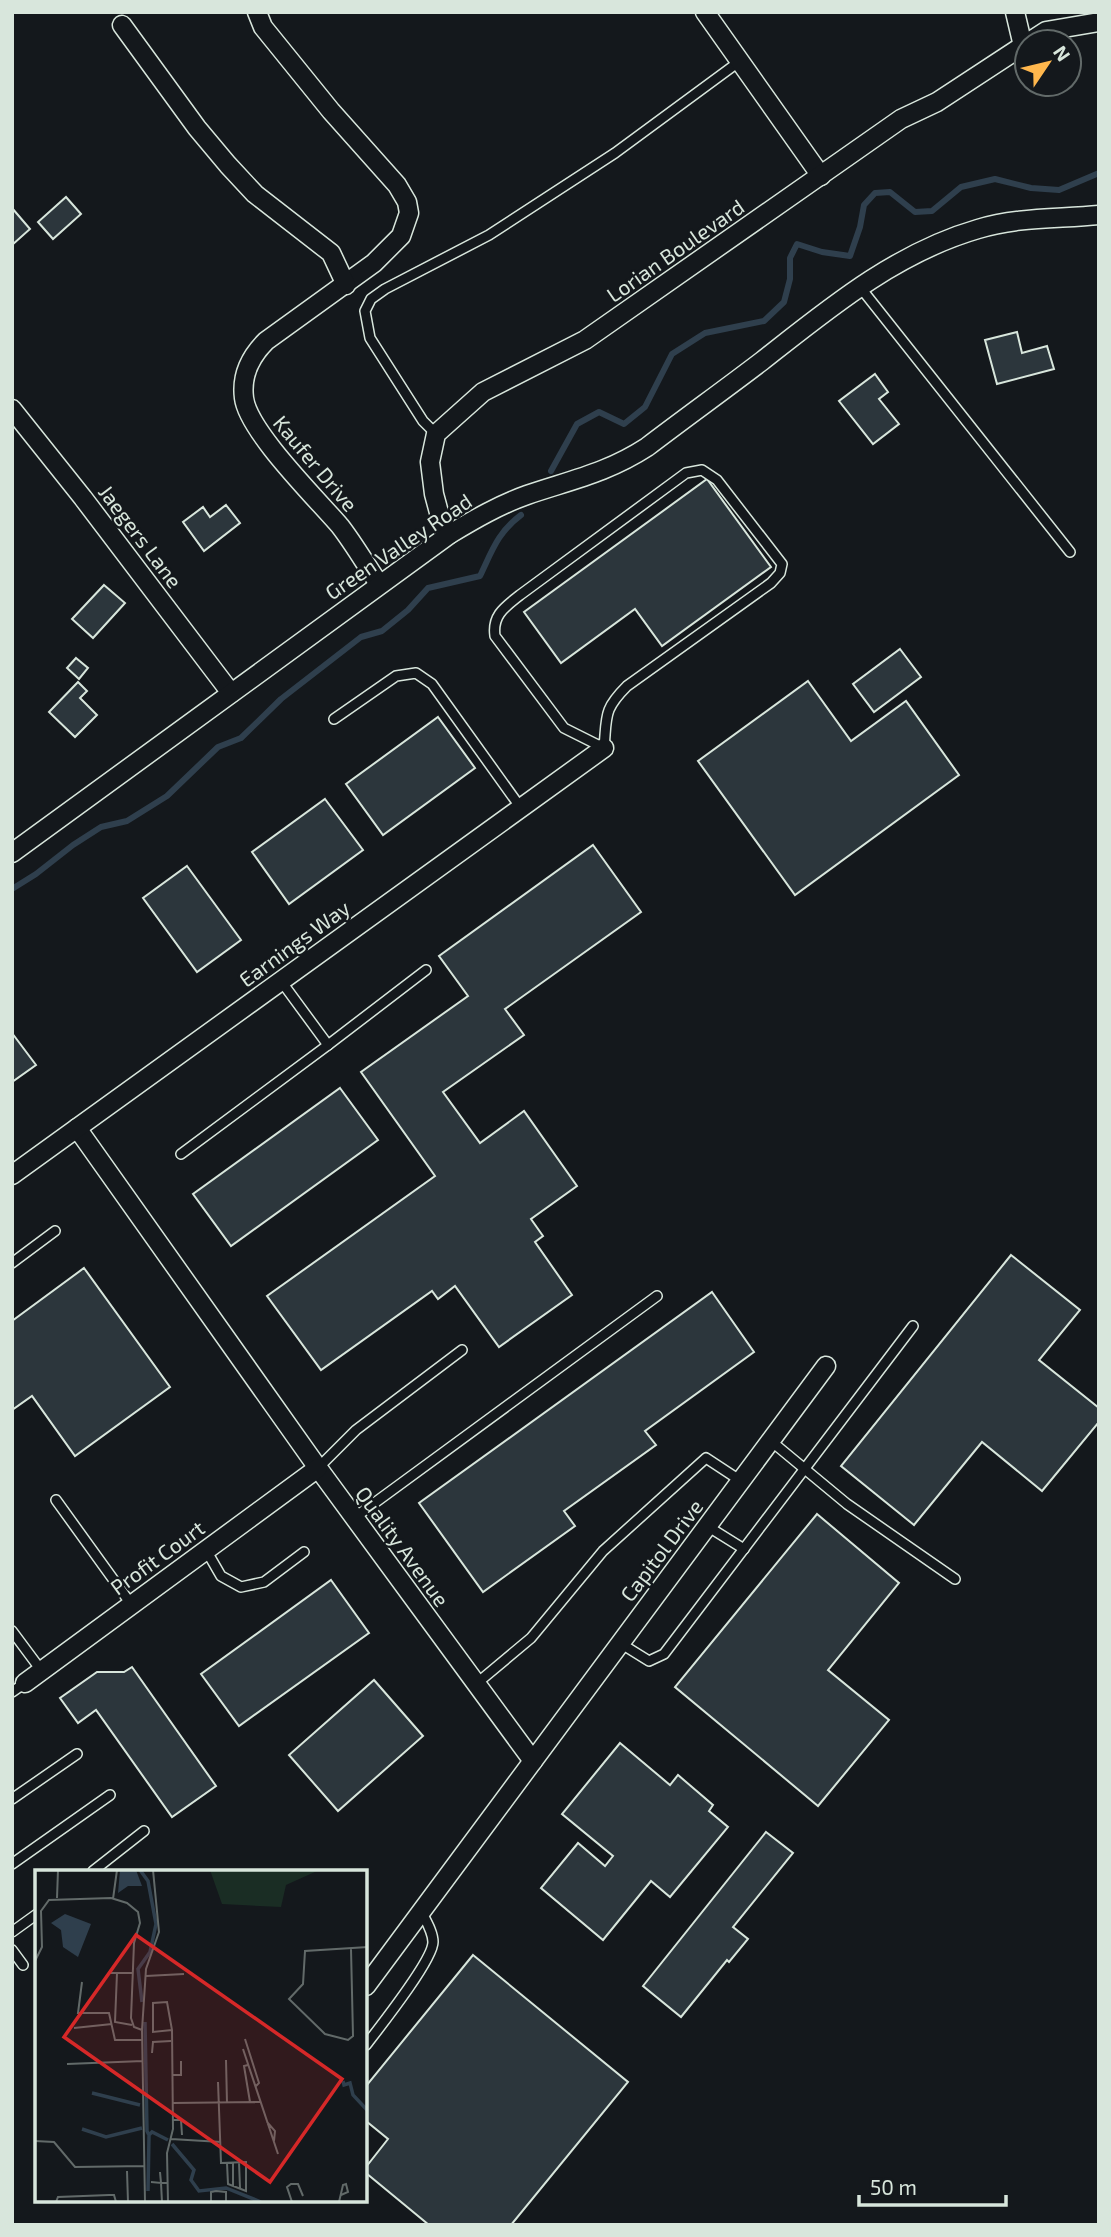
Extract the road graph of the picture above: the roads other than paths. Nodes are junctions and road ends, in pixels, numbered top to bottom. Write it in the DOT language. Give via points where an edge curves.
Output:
graph roads {
  1 [pos="257,12"];
  2 [pos="705,12"];
  3 [pos="1099,22"];
  4 [pos="122,25"];
  5 [pos="1064,28"];
  6 [pos="1013,53"];
  7 [pos="740,61"];
  8 [pos="821,176"];
  9 [pos="1099,215"];
  10 [pos="346,285"];
  11 [pos="860,287"];
  12 [pos="12,409"];
  13 [pos="436,434"];
  14 [pos="450,534"];
  15 [pos="1070,552"];
  16 [pos="379,584"];
  17 [pos="231,693"];
  18 [pos="334,719"];
  19 [pos="604,748"];
  20 [pos="521,808"];
  21 [pos="12,853"];
  22 [pos="426,970"];
  23 [pos="281,981"];
  24 [pos="328,1045"];
  25 [pos="77,1128"];
  26 [pos="181,1154"];
  27 [pos="12,1175"];
  28 [pos="55,1231"];
  29 [pos="12,1263"];
  30 [pos="657,1296"];
  31 [pos="913,1326"];
  32 [pos="463,1350"];
  33 [pos="826,1366"];
  34 [pos="771,1441"];
  35 [pos="318,1468"];
  36 [pos="805,1468"];
  37 [pos="741,1481"];
  38 [pos="56,1500"];
  39 [pos="354,1518"];
  40 [pos="707,1526"];
  41 [pos="744,1549"];
  42 [pos="206,1550"];
  43 [pos="304,1552"];
  44 [pos="955,1579"];
  45 [pos="131,1604"];
  46 [pos="12,1631"];
  47 [pos="620,1643"];
  48 [pos="41,1671"];
  49 [pos="476,1684"];
  50 [pos="18,1687"];
  51 [pos="77,1754"];
  52 [pos="533,1761"];
  53 [pos="110,1795"];
  54 [pos="12,1799"];
  55 [pos="144,1831"];
  56 [pos="12,1864"];
  57 [pos="94,1870"];
  58 [pos="421,1911"];
  59 [pos="35,1915"];
  60 [pos="12,1932"];
  61 [pos="368,1983"];
  62 [pos="368,2042"];
  1 -- 10 [label="street, Kaufer Drive" via="263,27 407,202 409,213 401,236"];
  2 -- 7 [label="street"];
  3 -- 5 [label="street, Lorian Boulevard"];
  4 -- 10 [label="street" via="228,165 255,194 331,253"];
  6 -- 8 [label="street, Lorian Boulevard" via="901,120"];
  7 -- 8 [label="street"];
  7 -- 13 [label="lane" via="615,153 489,235 371,299 365,311 370,338"];
  8 -- 13 [label="street, Lorian Boulevard" via="585,340 483,392"];
  9 -- 11 [label="street, Green Valley Road" via="980,228 914,254"];
  10 -- 16 [label="street, Kaufer Drive" via="254,353 246,367 244,400 268,444 342,529"];
  11 -- 14 [label="street, Green Valley Road" via="623,462 503,505"];
  11 -- 15 [label="lane"];
  12 -- 17 [label="street, Jaegers Lane"];
  13 -- 14 [label="street" via="429,462 441,520"];
  14 -- 16 [label="street, Green Valley Road"];
  16 -- 17 [label="street, Green Valley Road"];
  17 -- 21 [label="street, Green Valley Road"];
  18 -- 20 [label="lane" via="396,676 416,673 432,684"];
  19 -- 19 [label="lane" via="564,728 495,636 494,625 500,610 520,595 685,473 702,470 717,480 782,564 780,573 618,695 607,709"];
  19 -- 20 [label="street, Earnings Way"];
  20 -- 23 [label="street, Earnings Way"];
  22 -- 24 [label="lane"];
  23 -- 24 [label="lane"];
  23 -- 25 [label="street, Earnings Way"];
  24 -- 26 [label="lane"];
  25 -- 27 [label="street, Earnings Way"];
  25 -- 35 [label="street, Quality Avenue"];
  28 -- 29 [label="lane"];
  30 -- 39 [label="lane"];
  31 -- 36 [label="lane"];
  32 -- 35 [label="lane" via="356,1430"];
  33 -- 34 [label="street, Capitol Drive"];
  34 -- 36 [label="lane"];
  34 -- 37 [label="street, Capitol Drive"];
  35 -- 39 [label="street, Quality Avenue"];
  35 -- 42 [label="street, Profit Court"];
  36 -- 41 [label="lane"];
  36 -- 44 [label="lane" via="847,1504"];
  37 -- 40 [label="street, Capitol Drive"];
  37 -- 49 [label="lane" via="706,1458 603,1551 531,1638"];
  38 -- 45 [label="lane"];
  39 -- 49 [label="street, Quality Avenue"];
  40 -- 41 [label="lane"];
  40 -- 47 [label="street, Capitol Drive"];
  41 -- 47 [label="lane" via="664,1654 649,1661"];
  42 -- 43 [label="lane" via="221,1576 241,1587 264,1582"];
  42 -- 45 [label="street, Profit Court"];
  45 -- 48 [label="street, Profit Court"];
  46 -- 48 [label="lane"];
  47 -- 52 [label="street, Capitol Drive"];
  48 -- 50 [label="street, Profit Court"];
  49 -- 52 [label="street, Quality Avenue"];
  51 -- 54 [label="lane"];
  52 -- 58 [label="street"];
  53 -- 56 [label="lane"];
  55 -- 57 [label="lane"];
  58 -- 61 [label="street"];
  58 -- 62 [label="lane" via="434,1945"];
  59 -- 60 [label="lane"];
}
